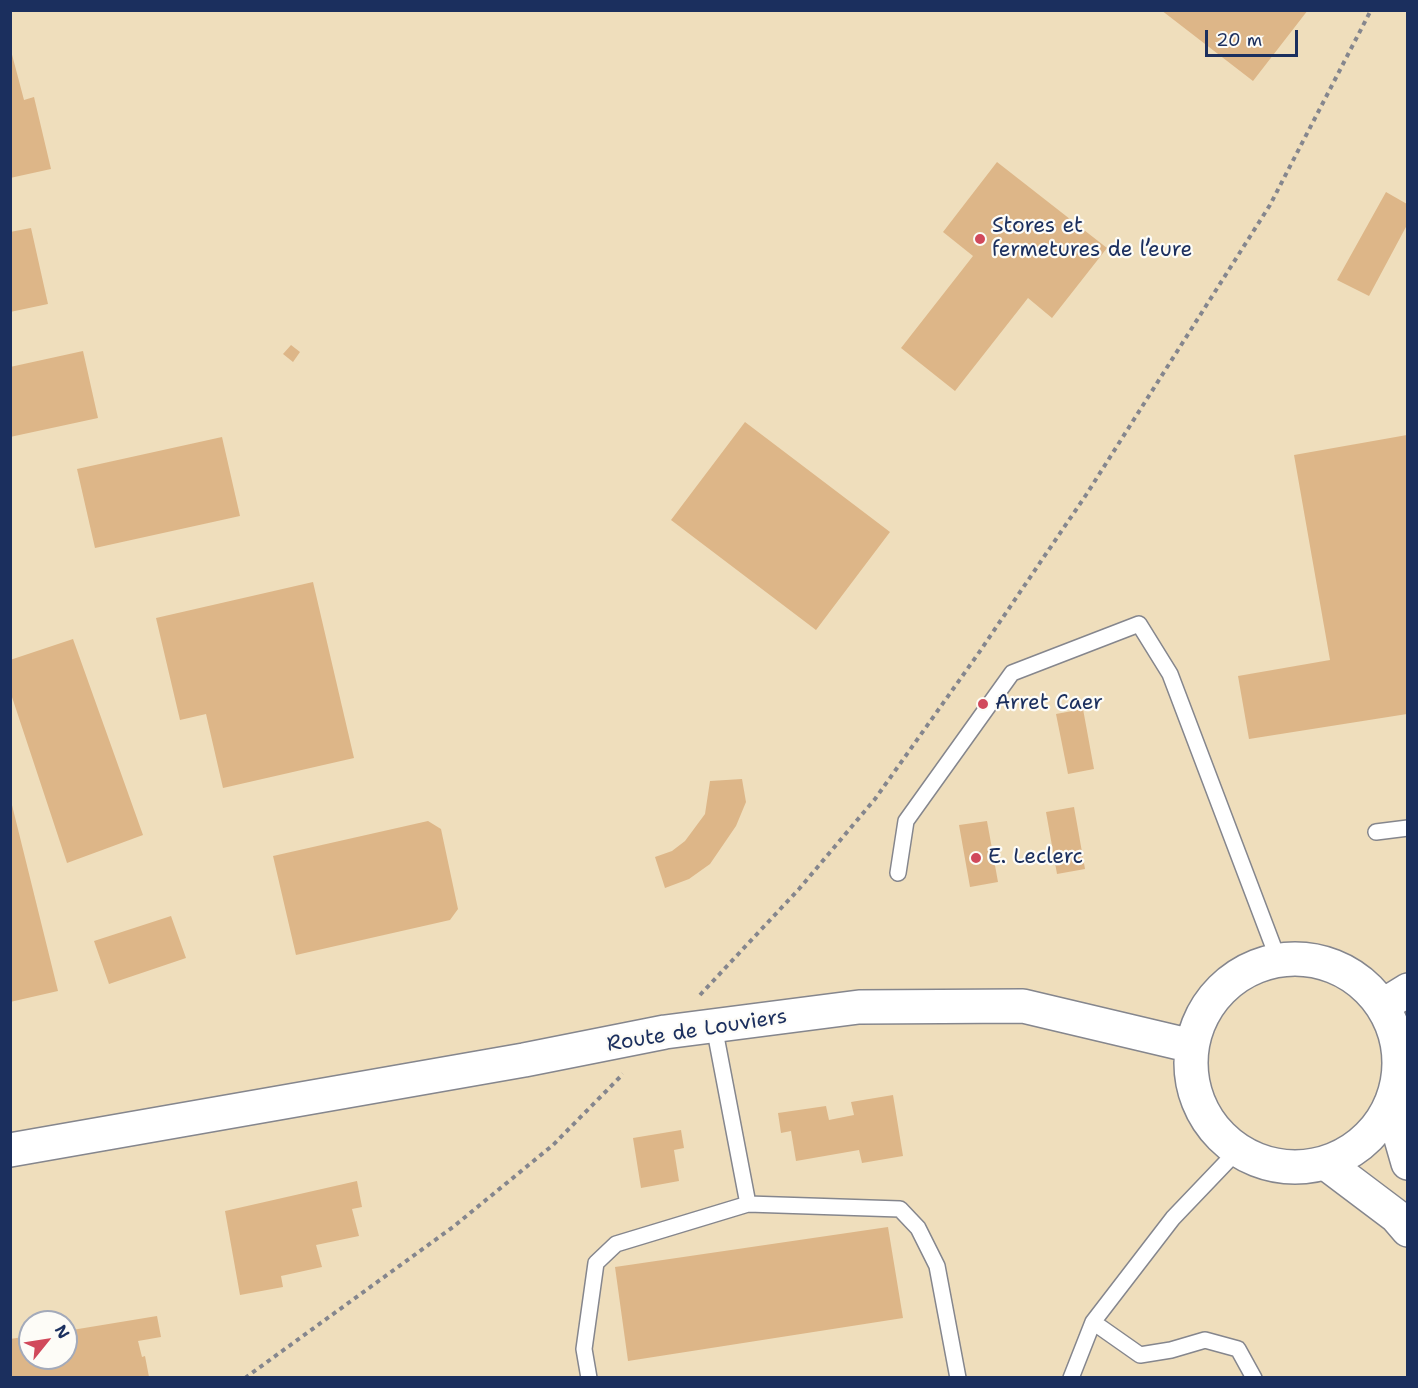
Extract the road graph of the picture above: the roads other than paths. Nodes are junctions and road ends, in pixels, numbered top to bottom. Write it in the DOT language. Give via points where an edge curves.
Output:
graph roads {
  1 [pos="1407,828"];
  2 [pos="1376,832"];
  3 [pos="898,873"];
  4 [pos="1278,959"];
  5 [pos="1395,998"];
  6 [pos="714,1026"];
  7 [pos="1192,1046"];
  8 [pos="1391,1104"];
  9 [pos="10,1150"];
  10 [pos="1239,1150"];
  11 [pos="1407,1163"];
  12 [pos="1326,1164"];
  13 [pos="748,1204"];
  14 [pos="1407,1230"];
  15 [pos="1093,1322"];
  16 [pos="590,1377"];
  17 [pos="958,1377"];
  18 [pos="1071,1377"];
  19 [pos="1254,1377"];
  1 -- 2 [label="lane"];
  3 -- 4 [label="lane" via="906,821 1012,674 1139,624 1170,674"];
  4 -- 5 [label="main road" via="1308,959 1337,968"];
  4 -- 7 [label="main road" via="1246,970 1220,990 1200,1017"];
  5 -- 8 [label="main road" via="1393,1029 1398,1054"];
  6 -- 7 [label="main road, Route de Louviers" via="859,1007 1023,1006"];
  6 -- 9 [label="main road, Route de Louviers"];
  6 -- 13 [label="lane"];
  7 -- 10 [label="main road" via="1191,1076 1199,1105 1215,1131"];
  8 -- 11 [label="main road"];
  8 -- 12 [label="main road" via="1362,1143"];
  10 -- 12 [label="main road" via="1272,1164"];
  10 -- 15 [label="lane" via="1173,1218"];
  12 -- 14 [label="main road" via="1396,1216"];
  13 -- 16 [label="lane" via="616,1245 596,1263 584,1349"];
  13 -- 17 [label="lane" via="900,1209 918,1228 937,1266"];
  15 -- 18 [label="lane"];
  15 -- 19 [label="lane" via="1140,1355 1205,1340 1238,1348"];
}
